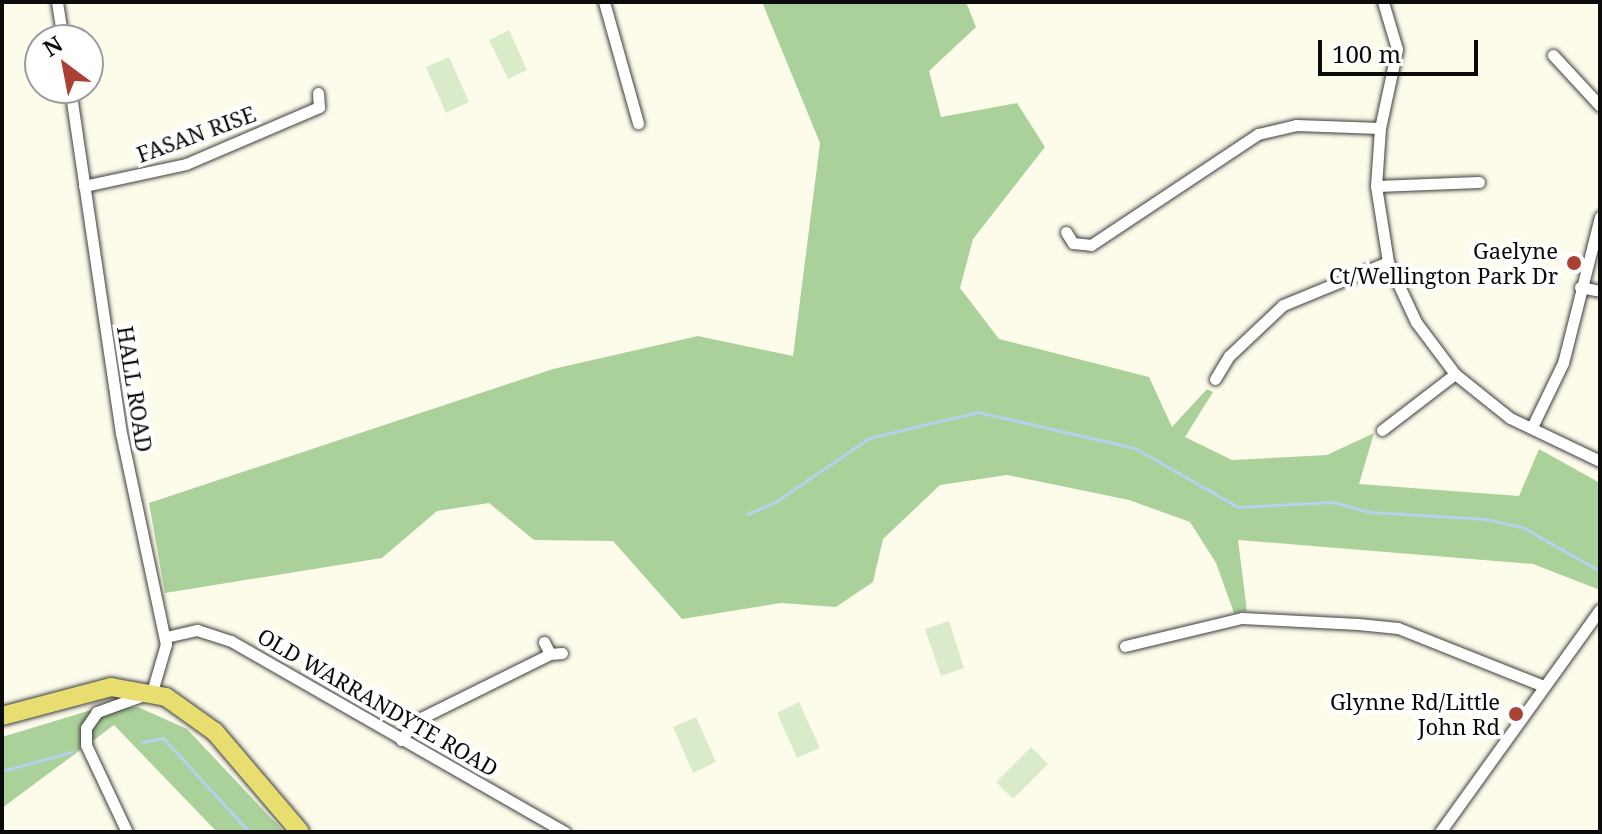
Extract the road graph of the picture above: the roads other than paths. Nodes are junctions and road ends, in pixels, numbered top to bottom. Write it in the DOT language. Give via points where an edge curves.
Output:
graph roads {
  1 [pos="57,2"];
  2 [pos="604,2"];
  3 [pos="1383,2"];
  4 [pos="60,24"];
  5 [pos="1553,55"];
  6 [pos="318,93"];
  7 [pos="72,104"];
  8 [pos="1600,106"];
  9 [pos="638,123"];
  10 [pos="1380,128"];
  11 [pos="1479,182"];
  12 [pos="84,186"];
  13 [pos="1376,186"];
  14 [pos="1600,217"];
  15 [pos="1066,232"];
  16 [pos="1388,262"];
  17 [pos="1580,287"];
  18 [pos="1600,291"];
  19 [pos="1455,374"];
  20 [pos="1215,379"];
  21 [pos="1532,427"];
  22 [pos="1382,430"];
  23 [pos="1600,461"];
  24 [pos="1600,609"];
  25 [pos="166,637"];
  26 [pos="1125,646"];
  27 [pos="552,650"];
  28 [pos="1544,686"];
  29 [pos="152,692"];
  30 [pos="2,716"];
  31 [pos="401,740"];
  32 [pos="127,832"];
  33 [pos="300,832"];
  34 [pos="565,832"];
  35 [pos="1440,832"];
  1 -- 4 [label="street"];
  2 -- 9 [label="street"];
  3 -- 10 [label="street" via="1397,49"];
  5 -- 8 [label="street"];
  6 -- 12 [label="street, FASAN RISE" via="324,111 186,164"];
  7 -- 12 [label="street, HALL ROAD"];
  10 -- 13 [label="street"];
  10 -- 15 [label="street" via="1296,125 1258,134 1102,240 1082,247"];
  11 -- 13 [label="street"];
  12 -- 25 [label="street, HALL ROAD" via="126,463"];
  13 -- 16 [label="street"];
  14 -- 17 [label="street"];
  16 -- 19 [label="street" via="1416,322"];
  16 -- 20 [label="street" via="1283,305 1229,356"];
  17 -- 18 [label="street"];
  17 -- 21 [label="street" via="1563,363"];
  19 -- 21 [label="street" via="1488,403"];
  19 -- 22 [label="street"];
  21 -- 23 [label="street"];
  24 -- 28 [label="street"];
  25 -- 29 [label="street, HALL ROAD" via="167,653"];
  25 -- 31 [label="street, OLD WARRANDYTE ROAD" via="197,630 231,641"];
  26 -- 28 [label="street" via="1242,618 1398,628"];
  27 -- 31 [label="street" via="415,721"];
  28 -- 35 [label="street"];
  29 -- 30 [label="main road" via="111,687"];
  29 -- 32 [label="street" via="97,712 86,728 86,745"];
  29 -- 33 [label="main road" via="190,710 215,732"];
  31 -- 34 [label="street, OLD WARRANDYTE ROAD"];
}
